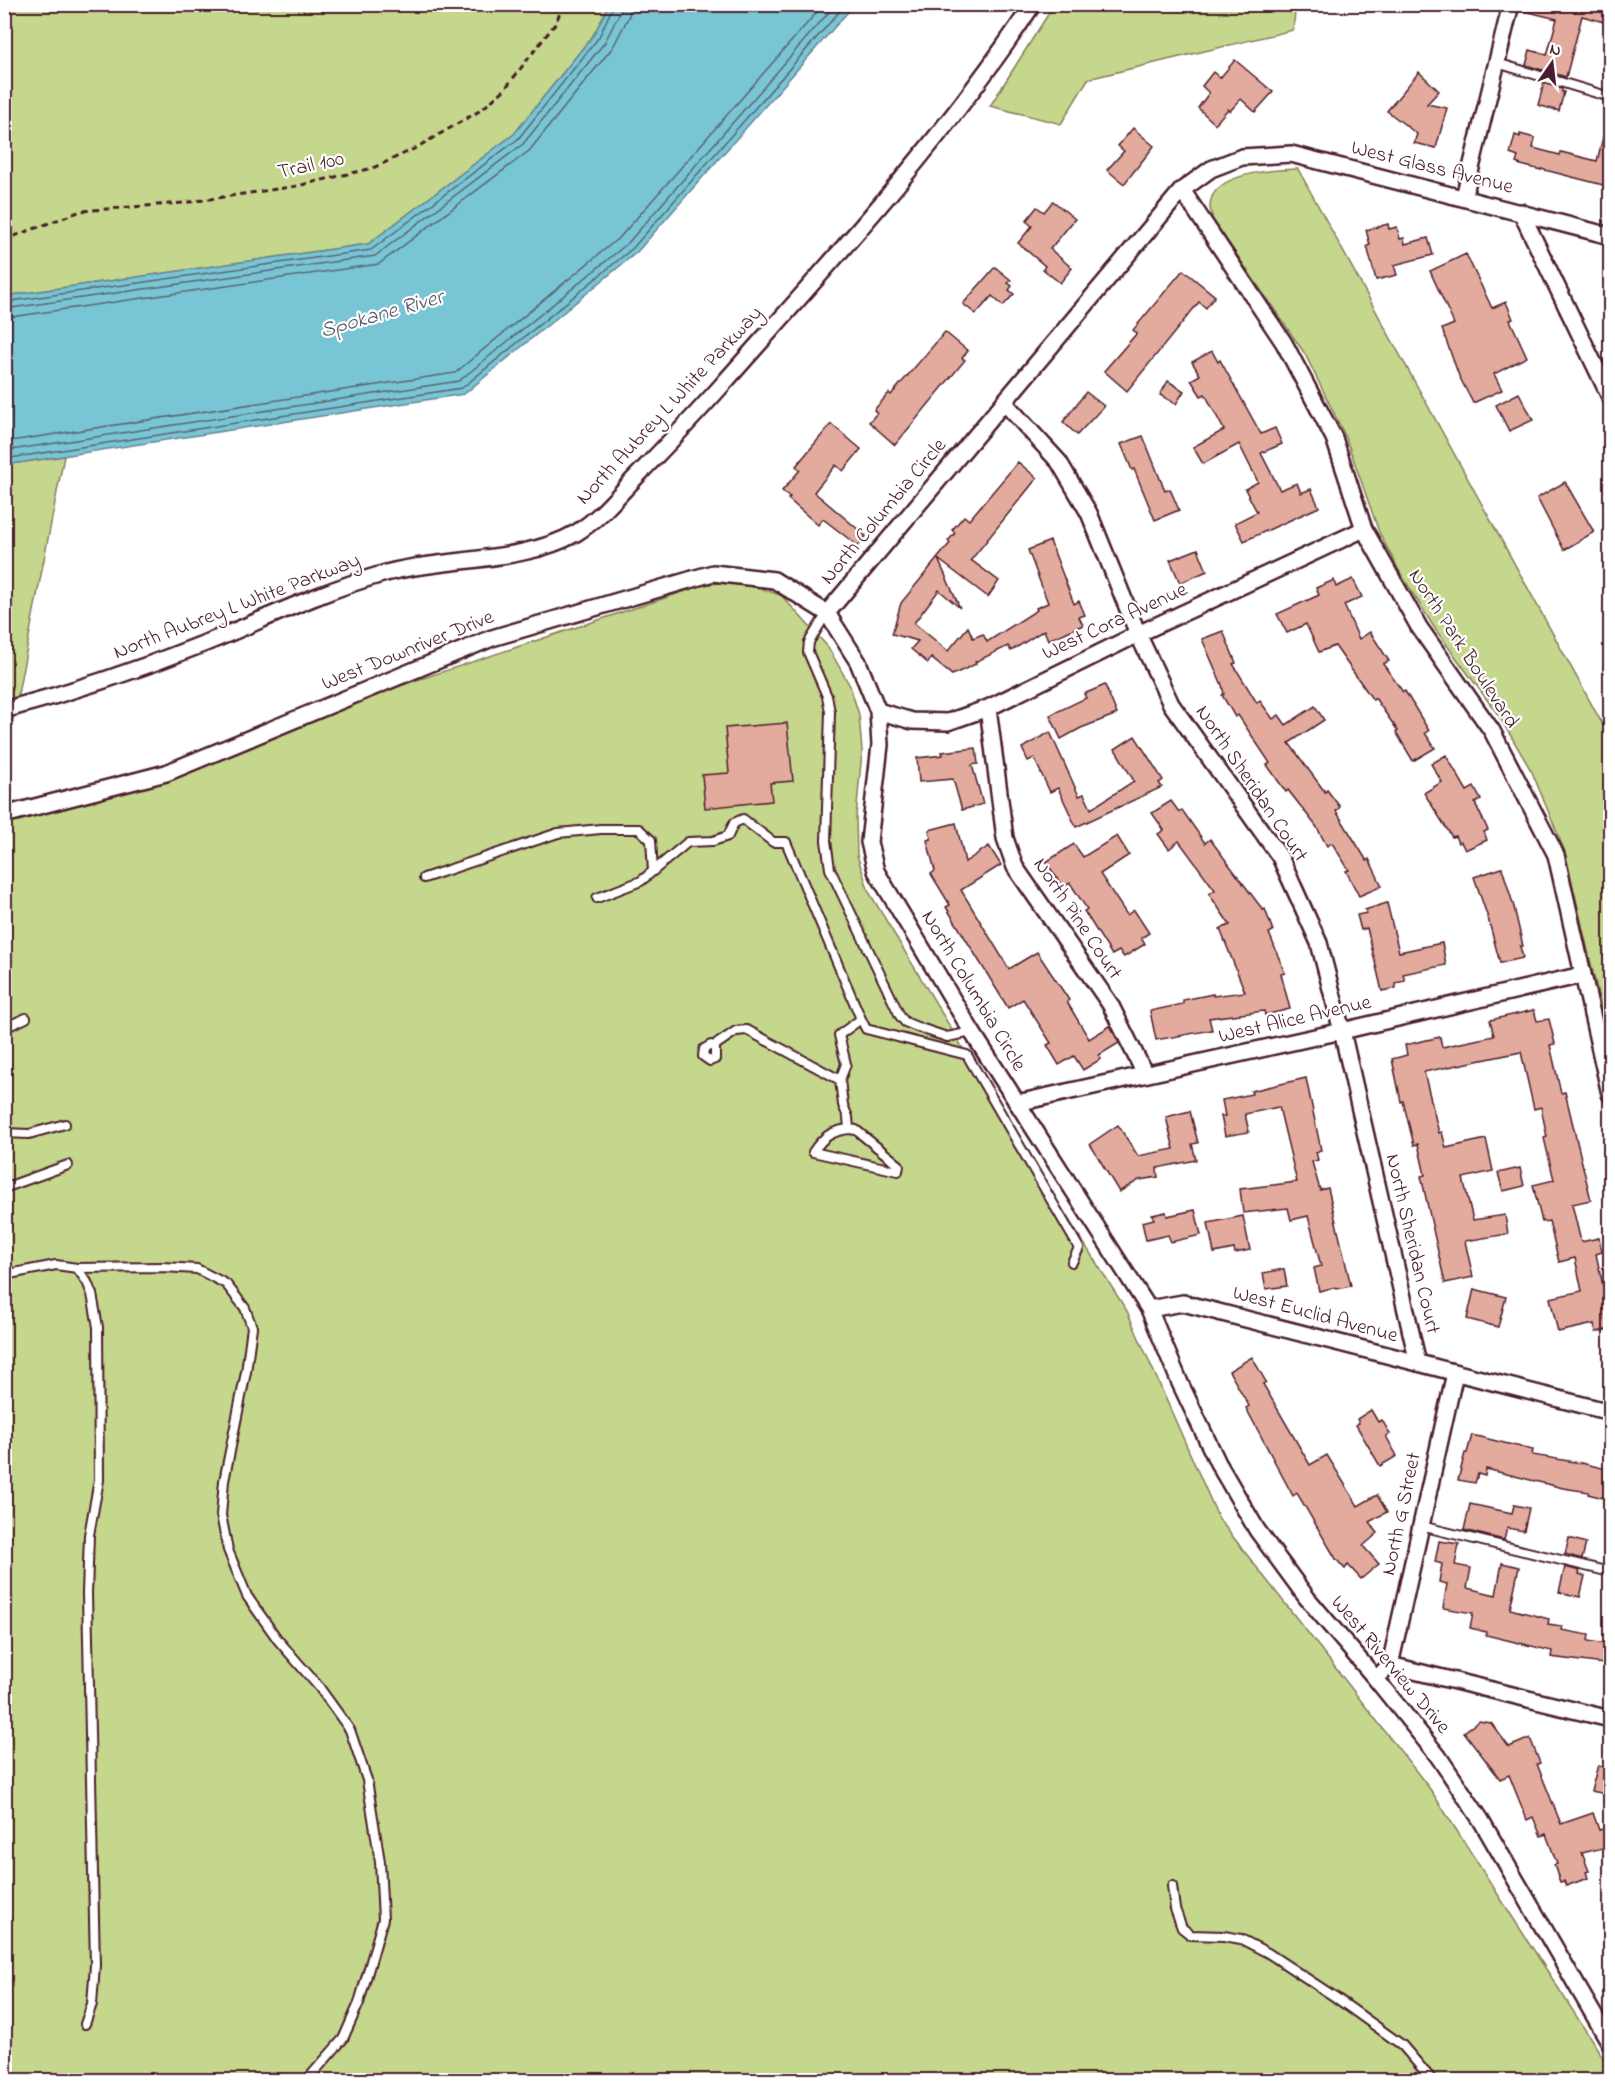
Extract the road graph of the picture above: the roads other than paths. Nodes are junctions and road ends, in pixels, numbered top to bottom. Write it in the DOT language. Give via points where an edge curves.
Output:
graph roads {
  1 [pos="1033,4"];
  2 [pos="1511,4"];
  3 [pos="1497,63"];
  4 [pos="1611,97"];
  5 [pos="1242,157"];
  6 [pos="1182,190"];
  7 [pos="1464,198"];
  8 [pos="1521,212"];
  9 [pos="1611,236"];
  10 [pos="1611,397"];
  11 [pos="1004,402"];
  12 [pos="1364,529"];
  13 [pos="827,613"];
  14 [pos="1138,634"];
  15 [pos="988,708"];
  16 [pos="4,710"];
  17 [pos="878,711"];
  18 [pos="4,815"];
  19 [pos="653,871"];
  20 [pos="424,878"];
  21 [pos="597,898"];
  22 [pos="1582,975"];
  23 [pos="26,1018"];
  24 [pos="861,1019"];
  25 [pos="4,1028"];
  26 [pos="1342,1031"];
  27 [pos="972,1032"];
  28 [pos="714,1046"];
  29 [pos="1145,1074"];
  30 [pos="840,1080"];
  31 [pos="1611,1094"];
  32 [pos="1017,1103"];
  33 [pos="65,1124"];
  34 [pos="849,1129"];
  35 [pos="4,1133"];
  36 [pos="68,1165"];
  37 [pos="4,1188"];
  38 [pos="1071,1262"];
  39 [pos="77,1268"];
  40 [pos="4,1275"];
  41 [pos="1149,1309"];
  42 [pos="1418,1364"];
  43 [pos="1455,1373"];
  44 [pos="1611,1412"];
  45 [pos="1421,1526"];
  46 [pos="1611,1572"];
  47 [pos="1390,1665"];
  48 [pos="1376,1679"];
  49 [pos="1611,1719"];
  50 [pos="1172,1886"];
  51 [pos="85,2024"];
  52 [pos="1609,2035"];
  53 [pos="307,2080"];
  54 [pos="1432,2080"];
  1 -- 16 [label="street, North Aubrey L White Parkway" via="943,128 811,285 688,423 608,507 576,533 543,546 498,556 381,574 74,691"];
  2 -- 3 [label="street"];
  3 -- 4 [label="lane"];
  3 -- 7 [label="street"];
  5 -- 6 [label="street, North Columbia Circle" via="1211,169"];
  5 -- 7 [label="street, West Glass Avenue" via="1291,154"];
  6 -- 11 [label="street, North Columbia Circle"];
  6 -- 12 [label="street, North Park Boulevard" via="1284,342 1334,438"];
  7 -- 8 [label="street, West Glass Avenue"];
  8 -- 9 [label="street, West Glass Avenue"];
  8 -- 10 [label="street"];
  11 -- 13 [label="street, North Columbia Circle"];
  11 -- 14 [label="street, North Sheridan Court" via="1059,462 1089,513"];
  12 -- 14 [label="street, West Cora Avenue"];
  12 -- 22 [label="street, North Park Boulevard" via="1419,627 1492,731 1556,855"];
  13 -- 17 [label="street, North Columbia Circle" via="858,663"];
  13 -- 18 [label="street, West Downriver Drive" via="774,580 713,573 492,639 166,773"];
  13 -- 27 [label="lane" via="808,642 808,652 830,712 826,841 830,869 905,1022 947,1036"];
  14 -- 15 [label="street, West Cora Avenue"];
  14 -- 26 [label="street, North Sheridan Court" via="1172,704 1280,857 1319,943"];
  15 -- 17 [label="street, West Cora Avenue" via="948,722 912,721"];
  15 -- 29 [label="street, North Pine Court" via="1005,838 1015,867 1110,1004"];
  17 -- 27 [label="street, North Columbia Circle" via="880,745 869,842 876,871"];
  19 -- 20 [label="lane" via="651,840 639,829 601,829 558,833"];
  19 -- 21 [label="lane" via="641,881"];
  19 -- 24 [label="lane" via="688,842 729,836 734,824 743,819 773,842 786,842"];
  22 -- 26 [label="street, West Alice Avenue"];
  22 -- 31 [label="street, North Park Boulevard"];
  23 -- 25 [label="lane"];
  24 -- 30 [label="lane" via="839,1035 846,1064"];
  24 -- 38 [label="lane" via="866,1029 967,1055 1078,1248"];
  26 -- 29 [label="street, West Alice Avenue"];
  26 -- 42 [label="street, North Sheridan Court"];
  27 -- 32 [label="street, North Columbia Circle"];
  28 -- 30 [label="lane" via="736,1031 747,1030"];
  29 -- 32 [label="street, West Alice Avenue"];
  30 -- 34 [label="lane"];
  32 -- 41 [label="street, North Columbia Circle"];
  33 -- 35 [label="lane" via="29,1134"];
  34 -- 34 [label="lane" via="823,1137 813,1152 898,1171 899,1166 856,1130"];
  36 -- 37 [label="lane"];
  39 -- 40 [label="lane" via="56,1264"];
  39 -- 51 [label="lane" via="92,1294 98,1327 99,1480 89,1536 87,1593 94,1965 92,2004"];
  39 -- 53 [label="lane" via="197,1269 226,1284 245,1308 252,1327 224,1481 221,1515 228,1550 247,1596 350,1730 367,1780 380,1862 383,1919 359,2002 344,2039"];
  41 -- 42 [label="street, West Euclid Avenue" via="1183,1303"];
  41 -- 48 [label="street, West Riverview Drive" via="1218,1463 1257,1530 1307,1598"];
  42 -- 43 [label="street, West Euclid Avenue"];
  43 -- 44 [label="street, West Euclid Avenue"];
  43 -- 45 [label="street, North G Street"];
  45 -- 46 [label="lane"];
  45 -- 47 [label="street, North G Street"];
  47 -- 48 [label="street"];
  47 -- 49 [label="street"];
  48 -- 52 [label="street, West Riverview Drive" via="1438,1756 1481,1820"];
  50 -- 54 [label="lane" via="1182,1928 1191,1935 1241,1939 1268,1953 1402,2045"];
}
